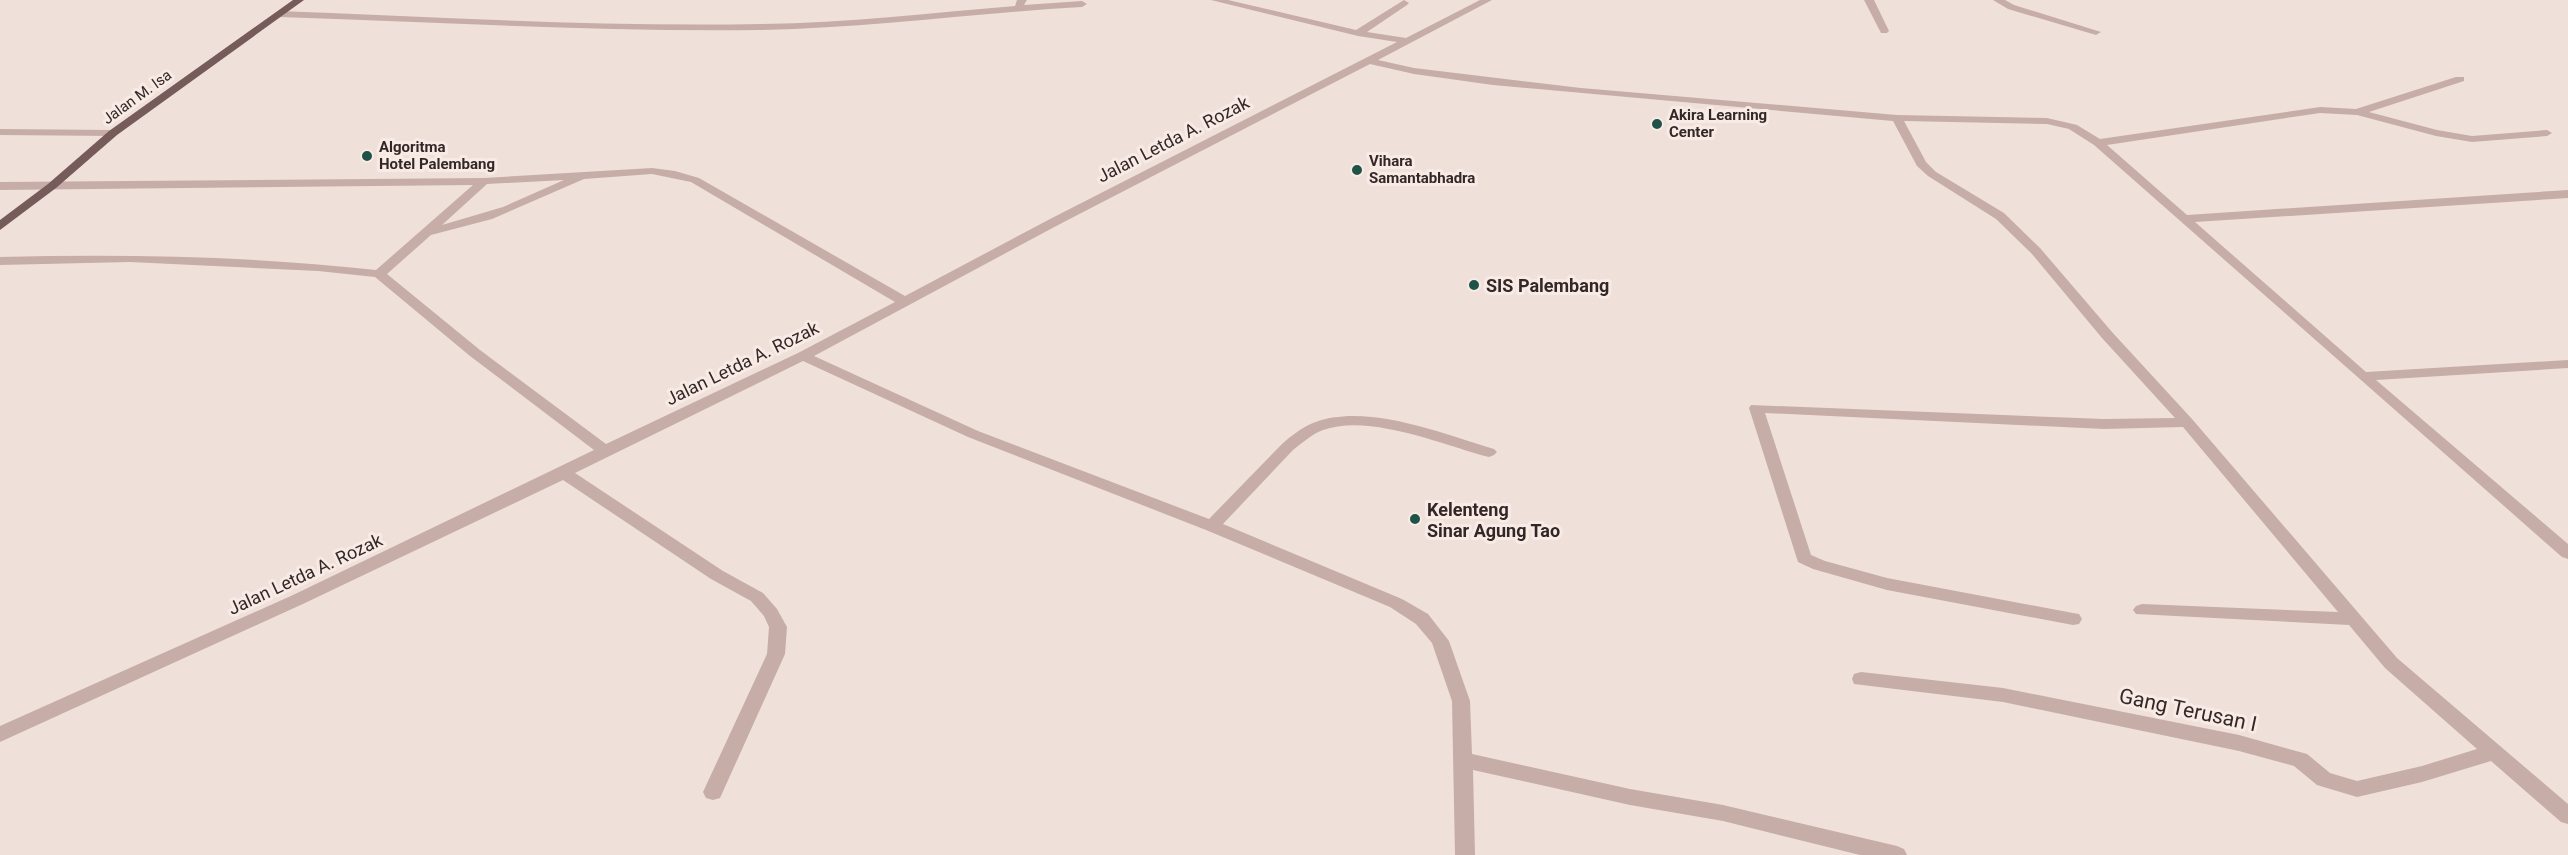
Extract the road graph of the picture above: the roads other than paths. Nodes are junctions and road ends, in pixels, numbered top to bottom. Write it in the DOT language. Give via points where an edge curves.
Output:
graph roads {
  1 [pos="299,0"];
  2 [pos="1216,0"];
  3 [pos="1267,0"];
  4 [pos="1488,0"];
  5 [pos="1869,0"];
  6 [pos="1998,0"];
  7 [pos="1404,3"];
  8 [pos="1020,4"];
  9 [pos="1082,4"];
  10 [pos="1252,8"];
  11 [pos="279,14"];
  12 [pos="1884,31"];
  13 [pos="2096,32"];
  14 [pos="1358,33"];
  15 [pos="1407,41"];
  16 [pos="1367,60"];
  17 [pos="2460,80"];
  18 [pos="2357,112"];
  19 [pos="1897,118"];
  20 [pos="0,132"];
  21 [pos="112,133"];
  22 [pos="2547,133"];
  23 [pos="2098,143"];
  24 [pos="587,174"];
  25 [pos="484,181"];
  26 [pos="0,186"];
  27 [pos="52,186"];
  28 [pos="2568,194"];
  29 [pos="2186,219"];
  30 [pos="0,226"];
  31 [pos="430,231"];
  32 [pos="0,261"];
  33 [pos="379,274"];
  34 [pos="905,302"];
  35 [pos="802,356"];
  36 [pos="2568,364"];
  37 [pos="2362,376"];
  38 [pos="2187,422"];
  39 [pos="605,451"];
  40 [pos="1489,452"];
  41 [pos="564,473"];
  42 [pos="1212,526"];
  43 [pos="2568,553"];
  44 [pos="2142,610"];
  45 [pos="2073,619"];
  46 [pos="2354,619"];
  47 [pos="1861,680"];
  48 [pos="0,734"];
  49 [pos="2493,752"];
  50 [pos="1462,760"];
  51 [pos="713,792"];
  52 [pos="2568,816"];
  53 [pos="1465,855"];
  54 [pos="1897,855"];
  1 -- 11 [label="main road, Jalan M. Isa"];
  2 -- 10 [label="street"];
  3 -- 10 [label="street"];
  4 -- 15 [label="street, Jalan Letda A. Rozak"];
  5 -- 12 [label="street"];
  6 -- 13 [label="street"];
  7 -- 14 [label="street"];
  8 -- 9 [label="street"];
  8 -- 11 [label="street" via="838,24 760,27"];
  10 -- 14 [label="street"];
  11 -- 21 [label="main road, Jalan M. Isa"];
  14 -- 15 [label="street"];
  15 -- 16 [label="street, Jalan Letda A. Rozak"];
  16 -- 19 [label="street" via="1414,71 1504,83"];
  16 -- 34 [label="street, Jalan Letda A. Rozak"];
  17 -- 18 [label="street"];
  18 -- 22 [label="street" via="2436,133 2472,138"];
  18 -- 23 [label="street" via="2320,110"];
  19 -- 23 [label="street" via="2047,121 2073,127"];
  19 -- 38 [label="street" via="1921,164 2000,216 2036,251"];
  20 -- 21 [label="street"];
  21 -- 27 [label="main road, Jalan M. Isa"];
  23 -- 29 [label="street"];
  24 -- 25 [label="street"];
  24 -- 31 [label="street" via="492,216"];
  24 -- 34 [label="street" via="652,171 695,180"];
  25 -- 27 [label="street"];
  25 -- 31 [label="street"];
  26 -- 27 [label="street"];
  27 -- 30 [label="main road, Jalan M. Isa"];
  28 -- 29 [label="street"];
  29 -- 37 [label="street"];
  31 -- 33 [label="street"];
  32 -- 33 [label="street" via="130,258 318,267"];
  33 -- 39 [label="street" via="475,353"];
  34 -- 35 [label="street, Jalan Letda A. Rozak"];
  35 -- 39 [label="street, Jalan Letda A. Rozak"];
  35 -- 42 [label="street" via="973,434"];
  36 -- 37 [label="street"];
  37 -- 43 [label="street"];
  38 -- 45 [label="street" via="2104,423 1756,408 1804,558 1887,584"];
  38 -- 46 [label="street"];
  39 -- 41 [label="street, Jalan Letda A. Rozak"];
  40 -- 42 [label="street" via="1383,424 1354,420 1324,423 1300,436"];
  41 -- 48 [label="street, Jalan Letda A. Rozak" via="299,599"];
  41 -- 51 [label="street" via="717,575 757,597 778,627 776,654"];
  42 -- 50 [label="street" via="1396,603 1422,619 1440,641 1461,701"];
  44 -- 46 [label="street"];
  46 -- 49 [label="street" via="2391,663"];
  47 -- 49 [label="street, Gang Terusan I" via="2002,695 2239,743 2300,760 2324,779 2357,789"];
  49 -- 52 [label="street"];
  50 -- 53 [label="street"];
  50 -- 54 [label="street" via="1723,813"];
}
